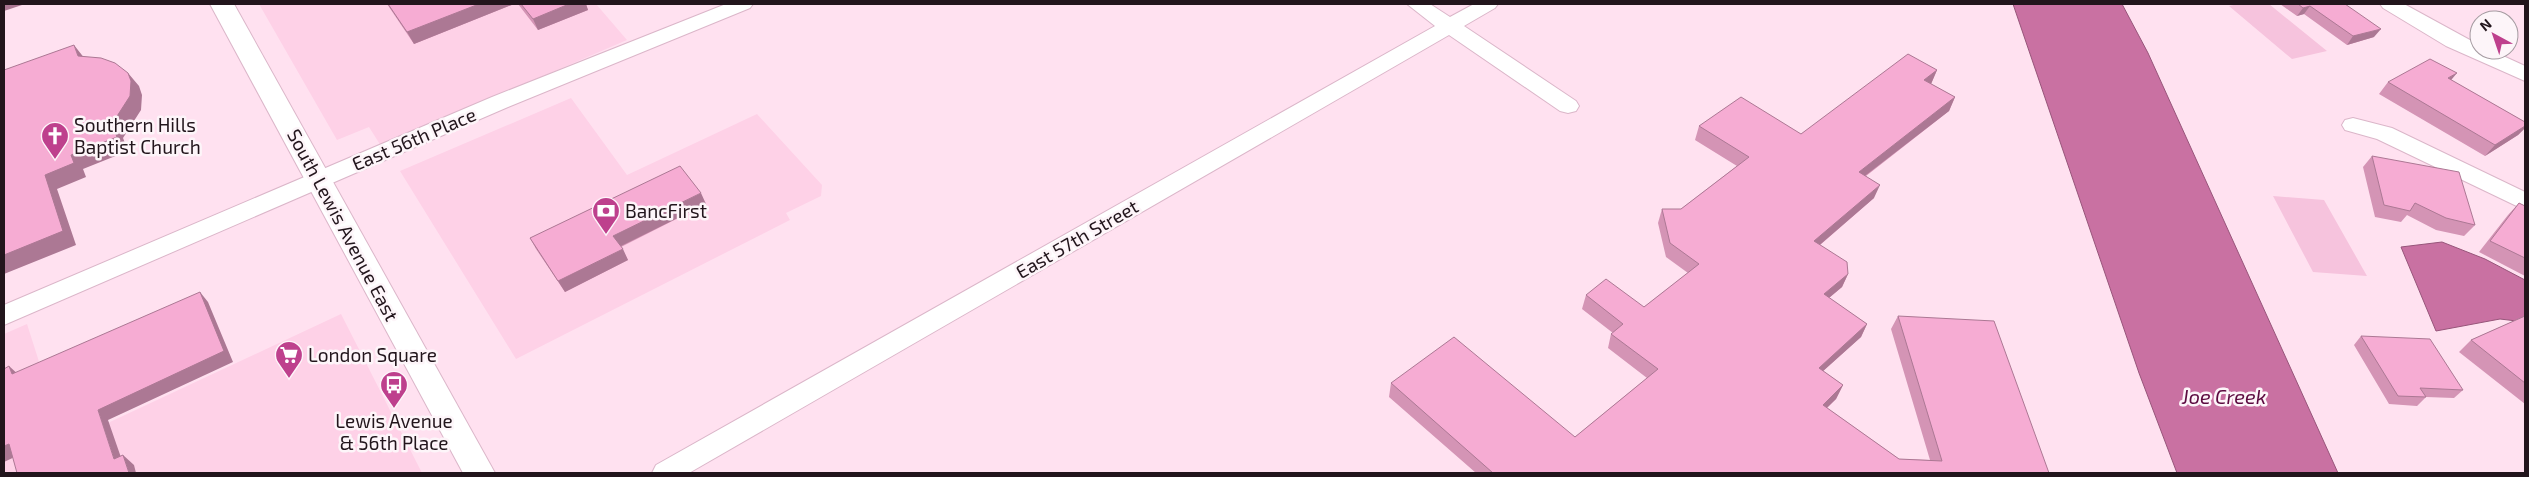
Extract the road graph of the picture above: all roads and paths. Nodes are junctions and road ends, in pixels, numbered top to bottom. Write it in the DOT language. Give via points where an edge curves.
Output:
graph roads {
  1 [pos="222,4"];
  2 [pos="742,4"];
  3 [pos="1417,4"];
  4 [pos="1488,4"];
  5 [pos="2390,4"];
  6 [pos="1450,26"];
  7 [pos="2525,74"];
  8 [pos="1568,106"];
  9 [pos="2354,125"];
  10 [pos="320,179"];
  11 [pos="2525,202"];
  12 [pos="4,315"];
  13 [pos="480,473"];
  14 [pos="666,473"];
  1 -- 10 [label="main road, South Lewis Avenue East"];
  2 -- 10 [label="street, East 56th Place"];
  3 -- 6 [label="street"];
  4 -- 6 [label="street, East 57th Street"];
  5 -- 7 [label="street" via="2453,41"];
  6 -- 8 [label="street"];
  6 -- 14 [label="street, East 57th Street"];
  9 -- 11 [label="street" via="2384,133"];
  10 -- 12 [label="street, East 56th Place"];
  10 -- 13 [label="main road, South Lewis Avenue East"];
}
